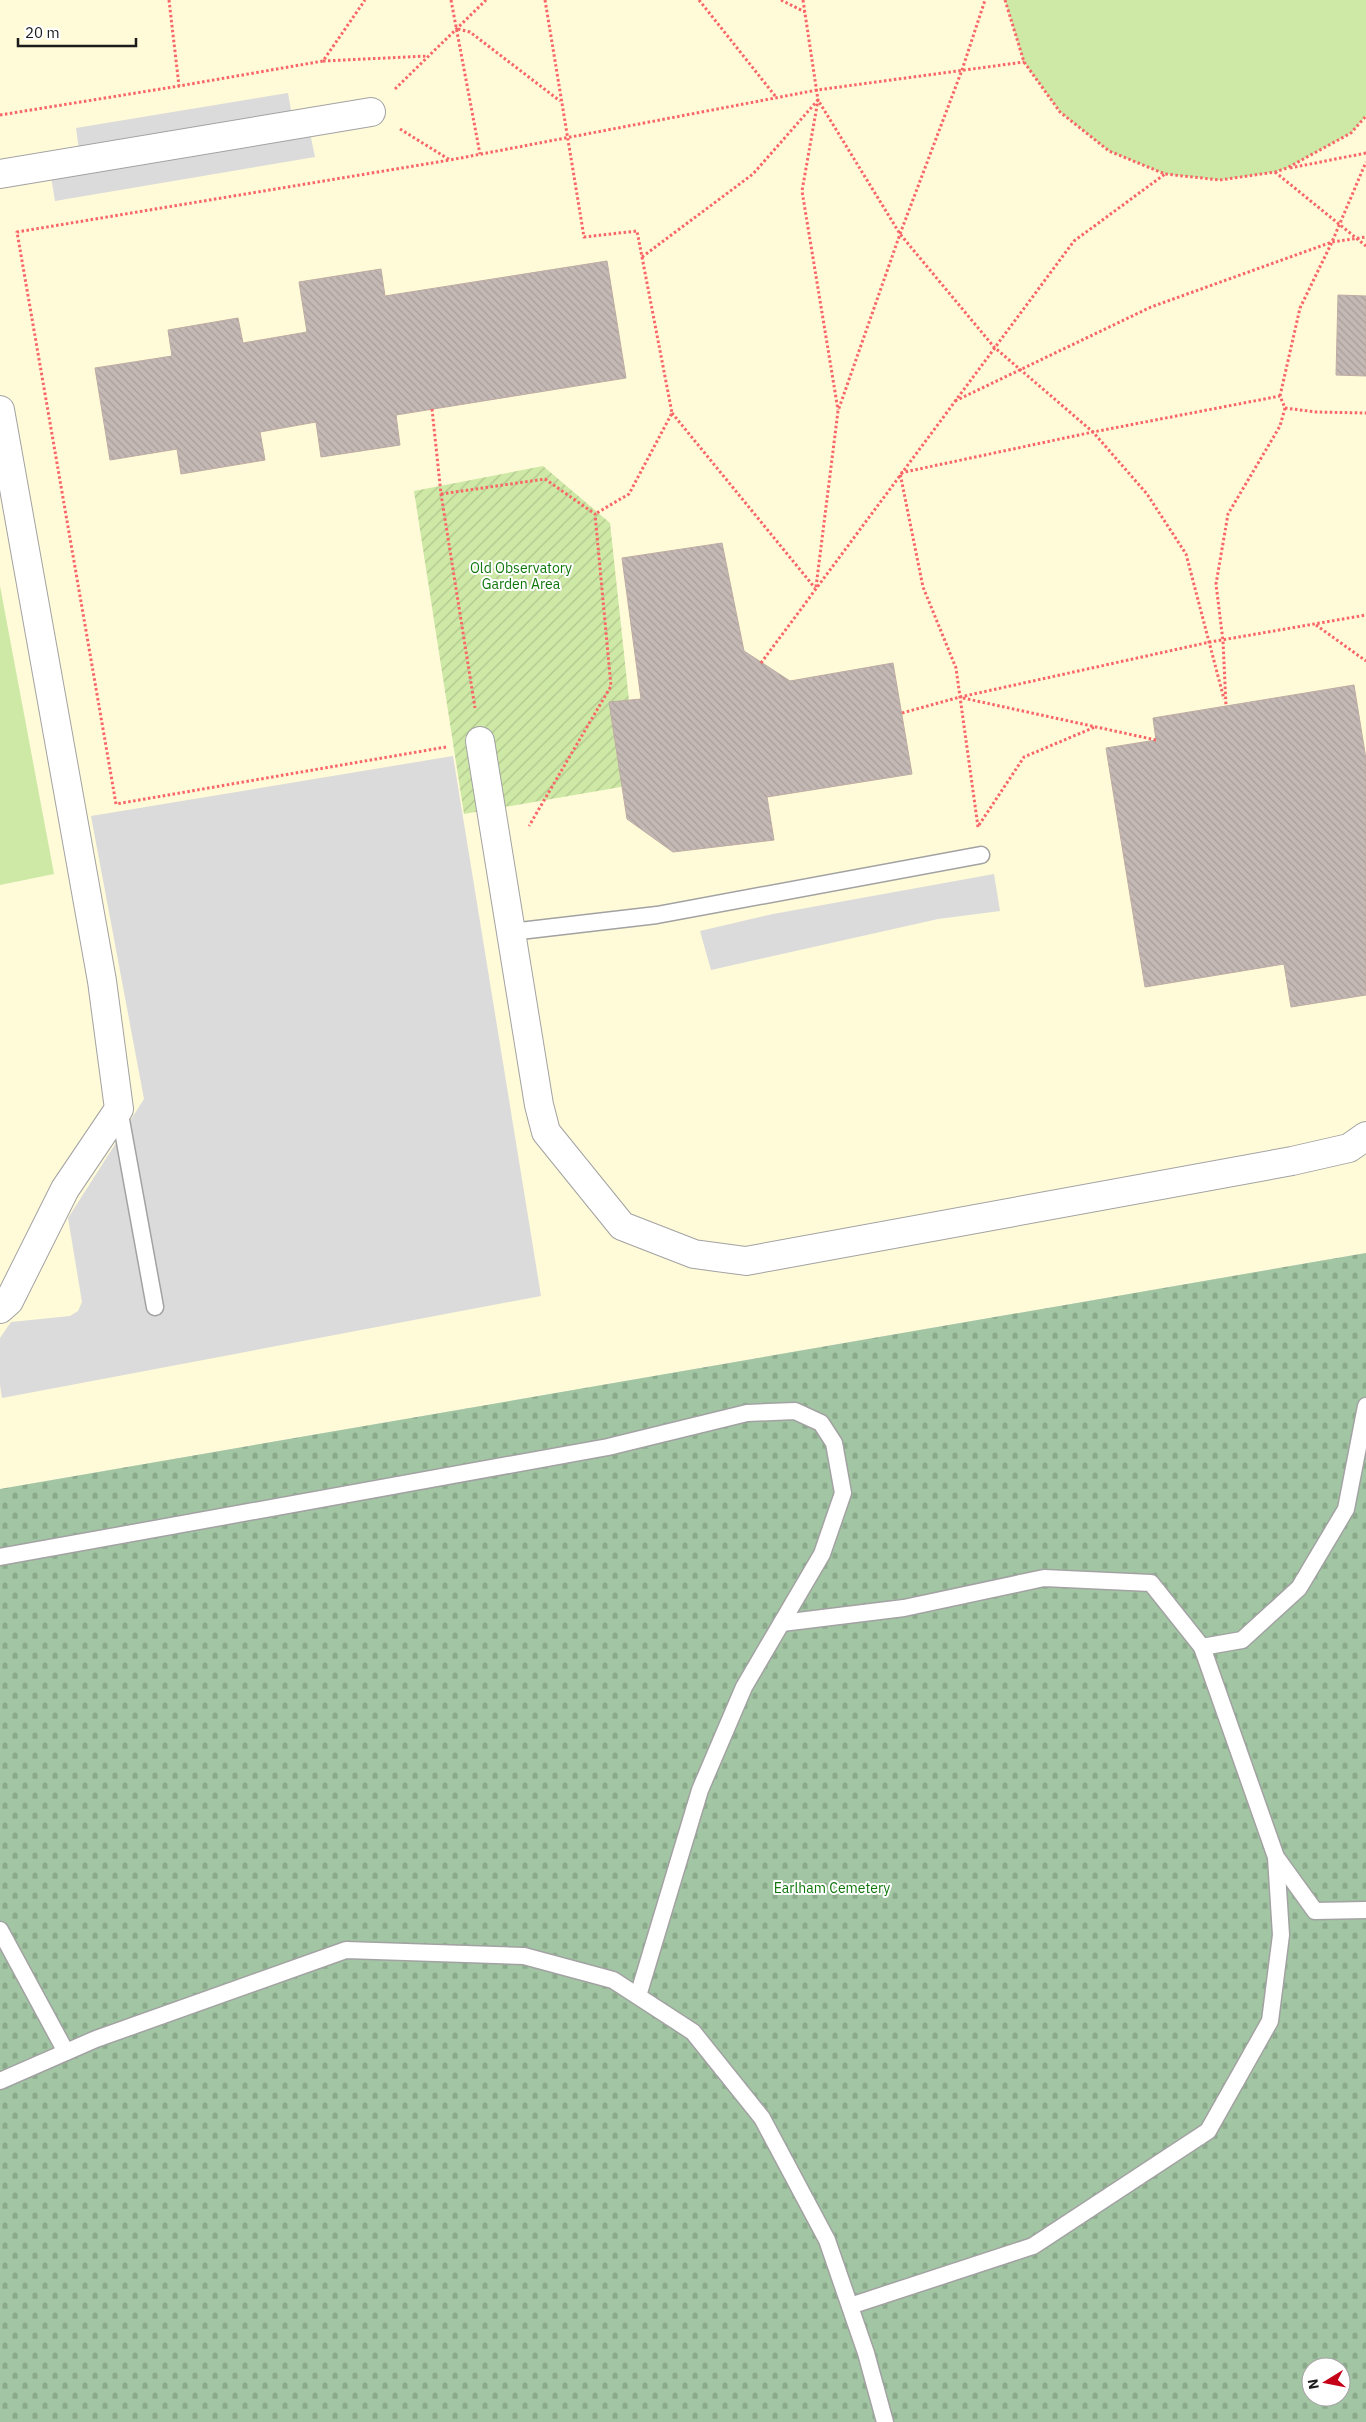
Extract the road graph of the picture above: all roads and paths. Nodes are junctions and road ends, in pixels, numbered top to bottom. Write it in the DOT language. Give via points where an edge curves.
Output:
graph roads {
  1 [pos="168,0"];
  2 [pos="365,0"];
  3 [pos="452,0"];
  4 [pos="486,0"];
  5 [pos="545,0"];
  6 [pos="699,0"];
  7 [pos="781,0"];
  8 [pos="803,0"];
  9 [pos="984,0"];
  10 [pos="1005,0"];
  11 [pos="805,12"];
  12 [pos="457,29"];
  13 [pos="429,56"];
  14 [pos="323,61"];
  15 [pos="1024,62"];
  16 [pos="962,70"];
  17 [pos="179,86"];
  18 [pos="817,90"];
  19 [pos="776,98"];
  20 [pos="818,100"];
  21 [pos="561,101"];
  22 [pos="371,112"];
  23 [pos="0,115"];
  24 [pos="1366,116"];
  25 [pos="567,138"];
  26 [pos="1366,153"];
  27 [pos="480,154"];
  28 [pos="450,160"];
  29 [pos="1366,162"];
  30 [pos="1287,168"];
  31 [pos="1275,172"];
  32 [pos="0,174"];
  33 [pos="1166,174"];
  34 [pos="1339,226"];
  35 [pos="900,234"];
  36 [pos="1366,237"];
  37 [pos="1354,239"];
  38 [pos="1332,242"];
  39 [pos="1366,246"];
  40 [pos="642,257"];
  41 [pos="994,347"];
  42 [pos="1020,369"];
  43 [pos="1280,396"];
  44 [pos="953,402"];
  45 [pos="1285,408"];
  46 [pos="432,409"];
  47 [pos="0,410"];
  48 [pos="838,411"];
  49 [pos="672,413"];
  50 [pos="1366,413"];
  51 [pos="1093,432"];
  52 [pos="900,473"];
  53 [pos="442,494"];
  54 [pos="595,514"];
  55 [pos="816,588"];
  56 [pos="1366,615"];
  57 [pos="1316,624"];
  58 [pos="1223,641"];
  59 [pos="1210,642"];
  60 [pos="1366,661"];
  61 [pos="762,663"];
  62 [pos="960,697"];
  63 [pos="902,713"];
  64 [pos="1095,726"];
  65 [pos="1156,740"];
  66 [pos="480,741"];
  67 [pos="978,826"];
  68 [pos="981,856"];
  69 [pos="501,874"];
  70 [pos="511,932"];
  71 [pos="119,1109"];
  72 [pos="1366,1136"];
  73 [pos="155,1307"];
  74 [pos="0,1309"];
  75 [pos="1366,1406"];
  76 [pos="0,1557"];
  77 [pos="782,1623"];
  78 [pos="1202,1647"];
  79 [pos="1276,1857"];
  80 [pos="1366,1910"];
  81 [pos="0,1930"];
  82 [pos="638,1996"];
  83 [pos="66,2052"];
  84 [pos="0,2082"];
  85 [pos="850,2306"];
  86 [pos="885,2422"];
  1 -- 17 [label="path"];
  2 -- 14 [label="path"];
  3 -- 12 [label="path"];
  4 -- 12 [label="path"];
  5 -- 21 [label="path"];
  6 -- 19 [label="path"];
  7 -- 11 [label="path"];
  8 -- 11 [label="path"];
  9 -- 16 [label="path"];
  10 -- 15 [label="path"];
  11 -- 18 [label="path"];
  12 -- 13 [label="path"];
  12 -- 21 [label="path" via="470,32"];
  12 -- 27 [label="path"];
  13 -- 14 [label="path"];
  13 -- 22 [label="path"];
  14 -- 17 [label="path"];
  15 -- 16 [label="path"];
  15 -- 33 [label="path" via="1060,112 1109,151"];
  16 -- 18 [label="path"];
  16 -- 35 [label="path"];
  17 -- 23 [label="path"];
  18 -- 19 [label="path"];
  18 -- 20 [label="path"];
  19 -- 25 [label="path"];
  20 -- 35 [label="path"];
  20 -- 40 [label="path" via="753,174"];
  20 -- 48 [label="path" via="802,191"];
  21 -- 25 [label="path"];
  22 -- 28 [label="path"];
  22 -- 32 [label="street"];
  24 -- 30 [label="path" via="1351,133"];
  25 -- 27 [label="path"];
  25 -- 40 [label="path" via="584,237 637,231"];
  26 -- 30 [label="path"];
  27 -- 28 [label="path"];
  28 -- 66 [label="path" via="17,232 116,804"];
  29 -- 34 [label="path"];
  30 -- 31 [label="path"];
  31 -- 33 [label="path" via="1220,180"];
  31 -- 34 [label="path"];
  33 -- 41 [label="path" via="1074,241"];
  34 -- 37 [label="path"];
  34 -- 38 [label="path"];
  35 -- 41 [label="path"];
  35 -- 48 [label="path"];
  36 -- 37 [label="path"];
  37 -- 38 [label="path"];
  37 -- 39 [label="path"];
  38 -- 42 [label="path" via="1151,307"];
  38 -- 43 [label="path" via="1300,308"];
  40 -- 49 [label="path"];
  41 -- 42 [label="path"];
  41 -- 44 [label="path"];
  42 -- 44 [label="path"];
  42 -- 51 [label="path"];
  43 -- 45 [label="path"];
  43 -- 51 [label="path"];
  44 -- 52 [label="path"];
  45 -- 50 [label="path"];
  45 -- 58 [label="path" via="1280,426 1228,514 1216,584"];
  46 -- 53 [label="path"];
  47 -- 71 [label="street" via="102,980"];
  48 -- 55 [label="path"];
  49 -- 54 [label="path" via="629,494"];
  49 -- 55 [label="path"];
  51 -- 52 [label="path"];
  51 -- 59 [label="path" via="1147,494 1186,554"];
  52 -- 55 [label="path"];
  52 -- 62 [label="path" via="923,587 956,668"];
  53 -- 54 [label="path" via="545,479"];
  53 -- 66 [label="path"];
  54 -- 69 [label="path" via="611,686"];
  55 -- 61 [label="path"];
  56 -- 57 [label="path"];
  57 -- 58 [label="path"];
  57 -- 60 [label="path"];
  58 -- 59 [label="path"];
  58 -- 59 [label="path" via="1226,706"];
  59 -- 62 [label="path"];
  62 -- 63 [label="path"];
  62 -- 64 [label="path"];
  62 -- 67 [label="path"];
  64 -- 65 [label="path"];
  64 -- 67 [label="path" via="1024,757"];
  66 -- 69 [label="street"];
  67 -- 68 [label="path"];
  68 -- 70 [label="lane" via="657,915"];
  69 -- 70 [label="street"];
  70 -- 72 [label="street" via="546,1132 622,1226 694,1254 746,1261 1292,1161 1349,1148"];
  71 -- 73 [label="lane"];
  71 -- 74 [label="street" via="65,1189 9,1301"];
  75 -- 78 [label="lane" via="1346,1509 1299,1588 1242,1640"];
  76 -- 77 [label="lane" via="608,1447 747,1413 795,1411 821,1424 834,1444 843,1493 822,1554"];
  77 -- 78 [label="lane" via="904,1608 1044,1578 1151,1583"];
  77 -- 82 [label="lane" via="744,1687 700,1790"];
  78 -- 79 [label="lane"];
  79 -- 80 [label="lane" via="1315,1911"];
  79 -- 85 [label="lane" via="1282,1936 1270,2021 1208,2132 1033,2246"];
  81 -- 83 [label="lane"];
  82 -- 83 [label="lane" via="613,1980 524,1956 346,1950"];
  82 -- 85 [label="lane" via="694,2032 762,2118 827,2240"];
  83 -- 84 [label="lane"];
  85 -- 86 [label="lane"];
}
